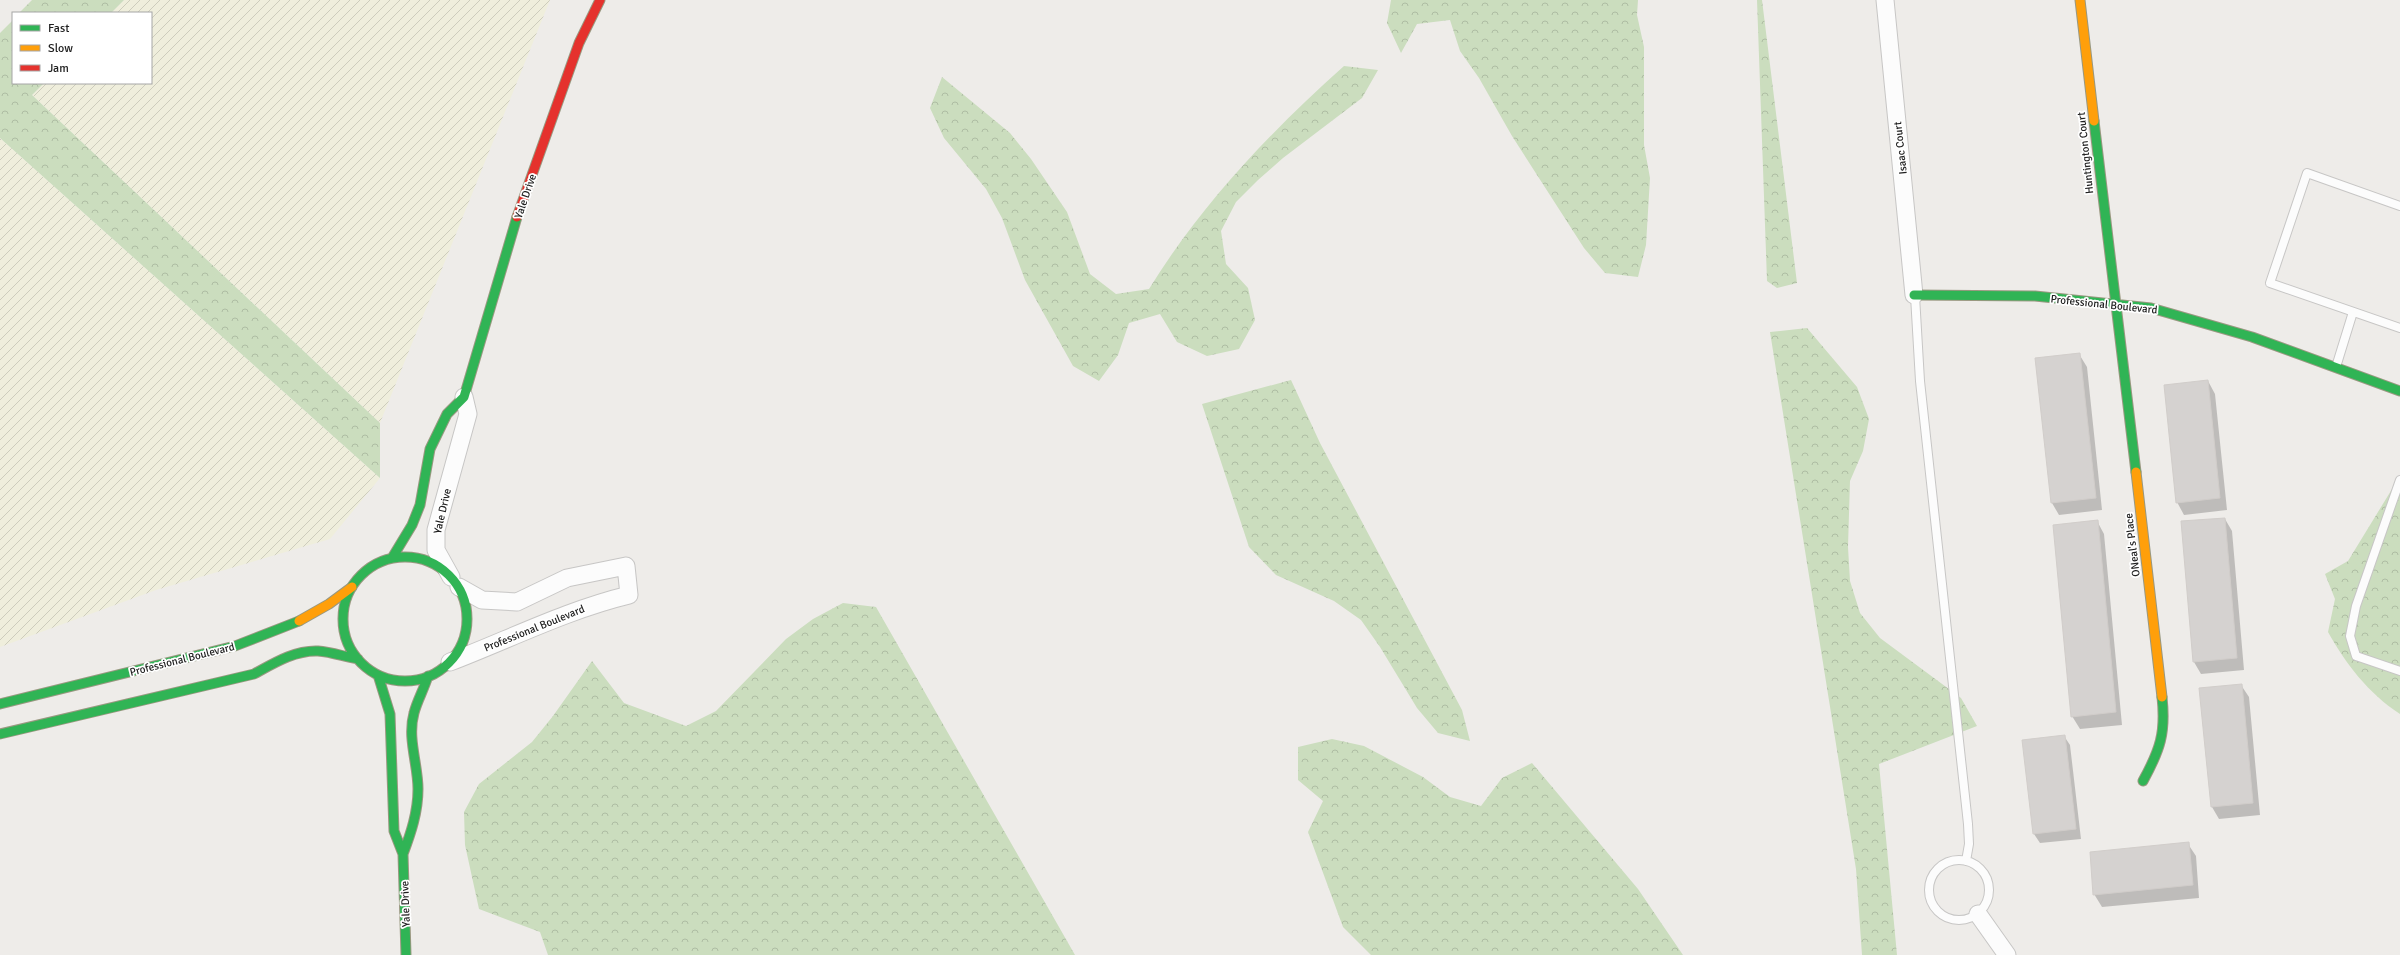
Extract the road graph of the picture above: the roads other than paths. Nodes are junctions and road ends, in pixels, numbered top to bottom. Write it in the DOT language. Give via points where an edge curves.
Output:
graph roads {
  1 [pos="600,0"];
  2 [pos="1886,0"];
  3 [pos="2080,0"];
  4 [pos="2400,206"];
  5 [pos="1914,295"];
  6 [pos="2114,303"];
  7 [pos="2353,312"];
  8 [pos="2400,328"];
  9 [pos="2336,368"];
  10 [pos="2400,391"];
  11 [pos="464,397"];
  12 [pos="2400,480"];
  13 [pos="392,558"];
  14 [pos="455,582"];
  15 [pos="352,587"];
  16 [pos="358,659"];
  17 [pos="450,662"];
  18 [pos="2400,671"];
  19 [pos="378,675"];
  20 [pos="428,676"];
  21 [pos="0,704"];
  22 [pos="0,734"];
  23 [pos="2143,781"];
  24 [pos="403,854"];
  25 [pos="1966,861"];
  26 [pos="1978,914"];
  27 [pos="406,955"];
  28 [pos="2007,955"];
  1 -- 11 [label="street, Yale Drive" via="579,43 518,215"];
  2 -- 5 [label="street, Isaac Court"];
  3 -- 6 [label="street, Huntington Court"];
  4 -- 7 [label="lane" via="2307,173 2270,282"];
  5 -- 6 [label="street, Professional Boulevard" via="2019,295"];
  5 -- 25 [label="lane" via="1920,381 1968,824 1969,844"];
  6 -- 9 [label="street, Professional Boulevard" via="2160,309 2201,320"];
  6 -- 23 [label="street, ONeal's Place" via="2164,714 2165,736"];
  7 -- 8 [label="lane"];
  7 -- 9 [label="lane"];
  9 -- 10 [label="street, Professional Boulevard"];
  11 -- 13 [label="street, Yale Drive" via="447,414 430,449 420,505 412,525"];
  11 -- 14 [label="street, Yale Drive" via="468,414 436,530 436,550"];
  12 -- 18 [label="lane" via="2356,606 2350,636 2356,656"];
  13 -- 14 [label="street, Professional Boulevard" via="412,558 430,562"];
  13 -- 15 [label="street, Professional Boulevard" via="369,569"];
  14 -- 17 [label="street, Professional Boulevard" via="464,599 467,626 461,645"];
  14 -- 17 [label="street, Professional Boulevard" via="482,600 517,602 567,578 626,566 629,595 548,621"];
  15 -- 16 [label="street, Professional Boulevard" via="344,611 344,624 346,637"];
  15 -- 21 [label="street, Professional Boulevard" via="305,620 258,640"];
  16 -- 19 [label="street, Professional Boulevard"];
  16 -- 22 [label="street, Professional Boulevard" via="317,651 295,654 254,674"];
  17 -- 20 [label="street, Professional Boulevard"];
  19 -- 20 [label="street, Professional Boulevard" via="403,681"];
  19 -- 24 [label="street, Yale Drive" via="390,714 394,831"];
  20 -- 24 [label="street, Yale Drive" via="414,713 412,738 418,789 413,829"];
  24 -- 27 [label="street, Yale Drive"];
  25 -- 26 [label="lane" via="1980,869 1989,887 1986,901"];
  25 -- 26 [label="lane" via="1953,861 1943,864 1936,870 1930,879 1929,899 1941,915 1950,920 1960,921"];
  26 -- 28 [label="street"];
}
